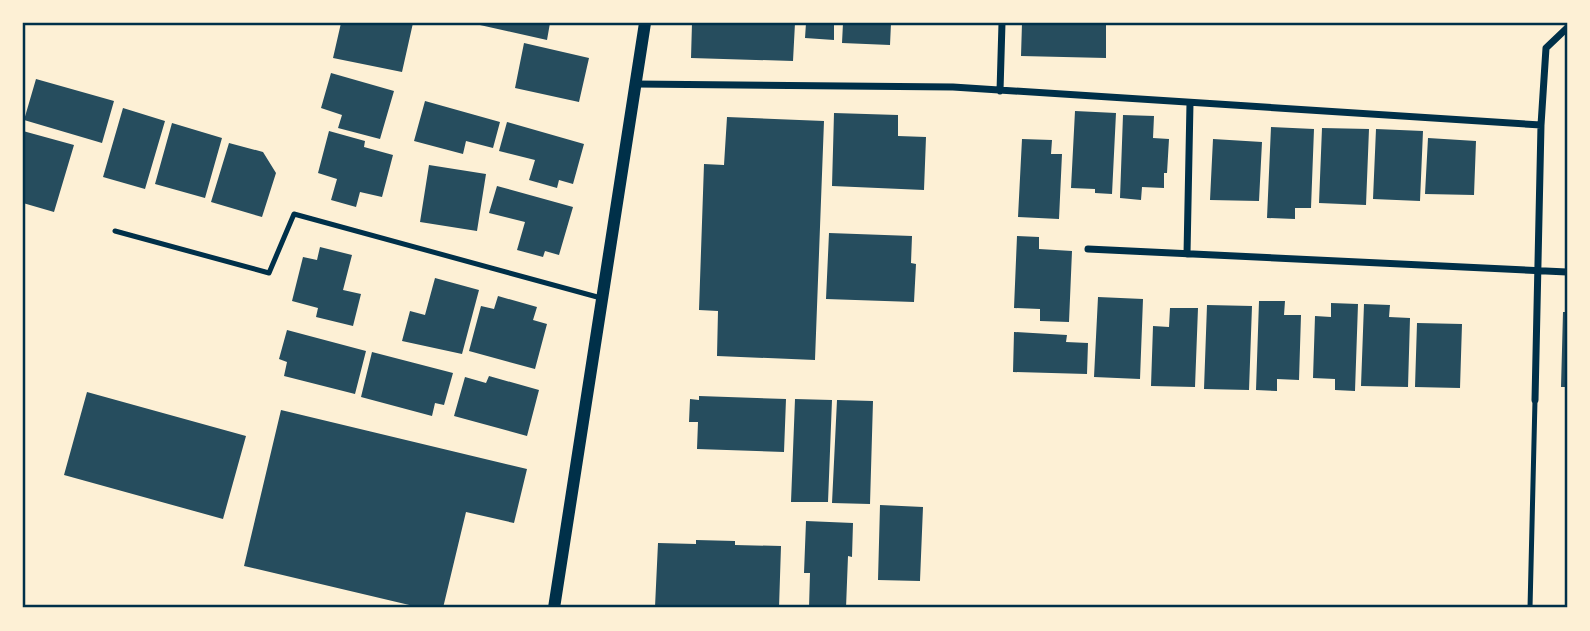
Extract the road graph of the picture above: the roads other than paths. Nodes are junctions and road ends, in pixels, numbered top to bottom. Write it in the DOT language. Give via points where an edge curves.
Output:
graph roads {
  1 [pos="645,23"];
  2 [pos="1002,23"];
  3 [pos="1567,28"];
  4 [pos="636,84"];
  5 [pos="1000,91"];
  6 [pos="1190,103"];
  7 [pos="1541,125"];
  8 [pos="116,231"];
  9 [pos="1088,249"];
  10 [pos="1187,254"];
  11 [pos="1538,271"];
  12 [pos="1567,272"];
  13 [pos="602,298"];
  14 [pos="1535,400"];
  15 [pos="554,608"];
  16 [pos="1530,608"];
  1 -- 4 [label="street"];
  2 -- 5 [label="street"];
  3 -- 7 [label="street" via="1546,48"];
  4 -- 5 [label="street"];
  4 -- 13 [label="street"];
  5 -- 6 [label="street"];
  6 -- 7 [label="street"];
  6 -- 10 [label="street"];
  7 -- 11 [label="street"];
  8 -- 13 [label="lane" via="269,273 294,214"];
  9 -- 10 [label="street"];
  10 -- 11 [label="street"];
  11 -- 12 [label="street"];
  11 -- 14 [label="street"];
  13 -- 15 [label="street"];
  14 -- 16 [label="lane"];
}
